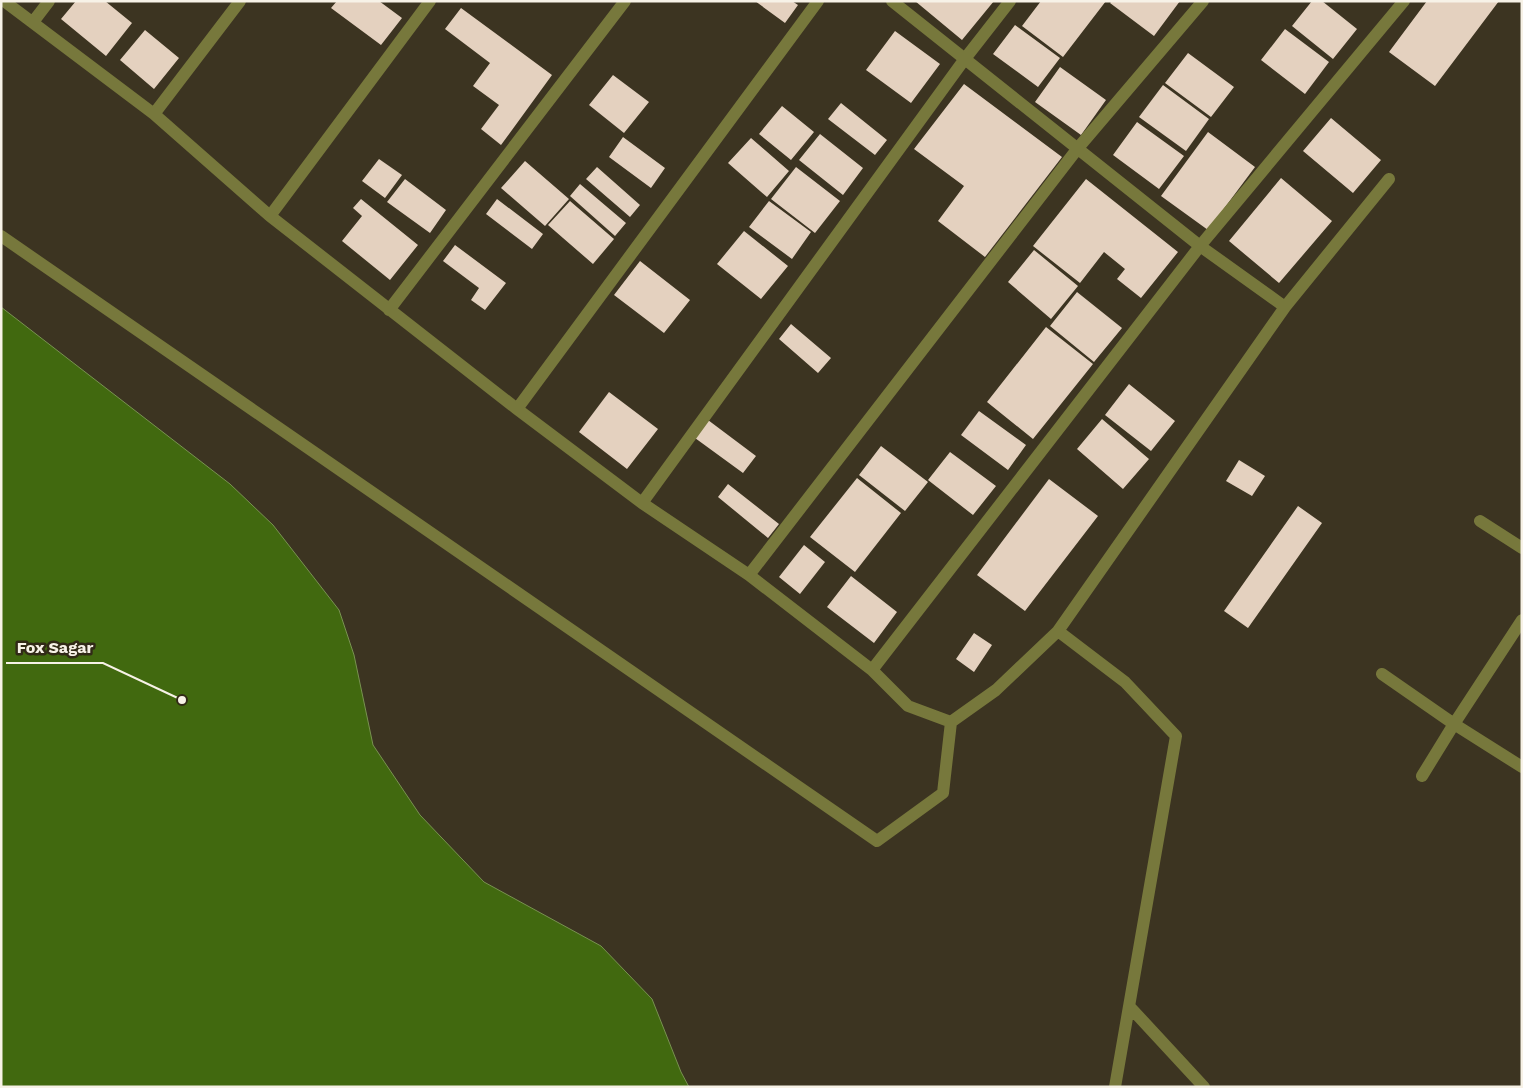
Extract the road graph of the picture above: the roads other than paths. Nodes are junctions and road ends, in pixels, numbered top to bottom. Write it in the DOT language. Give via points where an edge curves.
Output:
graph roads {
  1 [pos="4,1"];
  2 [pos="49,1"];
  3 [pos="240,1"];
  4 [pos="430,1"];
  5 [pos="625,1"];
  6 [pos="818,1"];
  7 [pos="892,1"];
  8 [pos="1010,1"];
  9 [pos="1203,1"];
  10 [pos="1404,1"];
  11 [pos="33,22"];
  12 [pos="964,60"];
  13 [pos="154,114"];
  14 [pos="1078,148"];
  15 [pos="1390,179"];
  16 [pos="270,216"];
  17 [pos="1,236"];
  18 [pos="1200,246"];
  19 [pos="1285,307"];
  20 [pos="389,310"];
  21 [pos="516,409"];
  22 [pos="642,503"];
  23 [pos="1480,522"];
  24 [pos="1522,548"];
  25 [pos="749,575"];
  26 [pos="1522,620"];
  27 [pos="1058,632"];
  28 [pos="872,670"];
  29 [pos="1382,674"];
  30 [pos="951,722"];
  31 [pos="1454,724"];
  32 [pos="1522,767"];
  33 [pos="1422,776"];
  34 [pos="1129,1006"];
  35 [pos="1115,1087"];
  36 [pos="1204,1087"];
  1 -- 11 [label="street"];
  2 -- 11 [label="street"];
  3 -- 13 [label="street"];
  4 -- 16 [label="street"];
  5 -- 20 [label="street"];
  6 -- 21 [label="street"];
  7 -- 12 [label="street"];
  8 -- 12 [label="street"];
  9 -- 14 [label="street"];
  10 -- 18 [label="street"];
  11 -- 13 [label="street"];
  12 -- 14 [label="street"];
  12 -- 22 [label="street"];
  13 -- 16 [label="street"];
  14 -- 18 [label="street"];
  14 -- 25 [label="street"];
  15 -- 19 [label="street"];
  16 -- 20 [label="street"];
  17 -- 30 [label="street" via="877,841 943,793"];
  18 -- 19 [label="street"];
  18 -- 28 [label="street"];
  19 -- 27 [label="street"];
  20 -- 21 [label="street"];
  21 -- 22 [label="street"];
  22 -- 25 [label="street"];
  23 -- 24 [label="street"];
  25 -- 28 [label="street"];
  26 -- 31 [label="street"];
  27 -- 30 [label="street" via="996,690"];
  27 -- 34 [label="street" via="1124,682 1176,736"];
  28 -- 30 [label="street" via="908,706"];
  29 -- 31 [label="street"];
  31 -- 32 [label="street"];
  31 -- 33 [label="street"];
  34 -- 35 [label="street"];
  34 -- 36 [label="street"];
}
